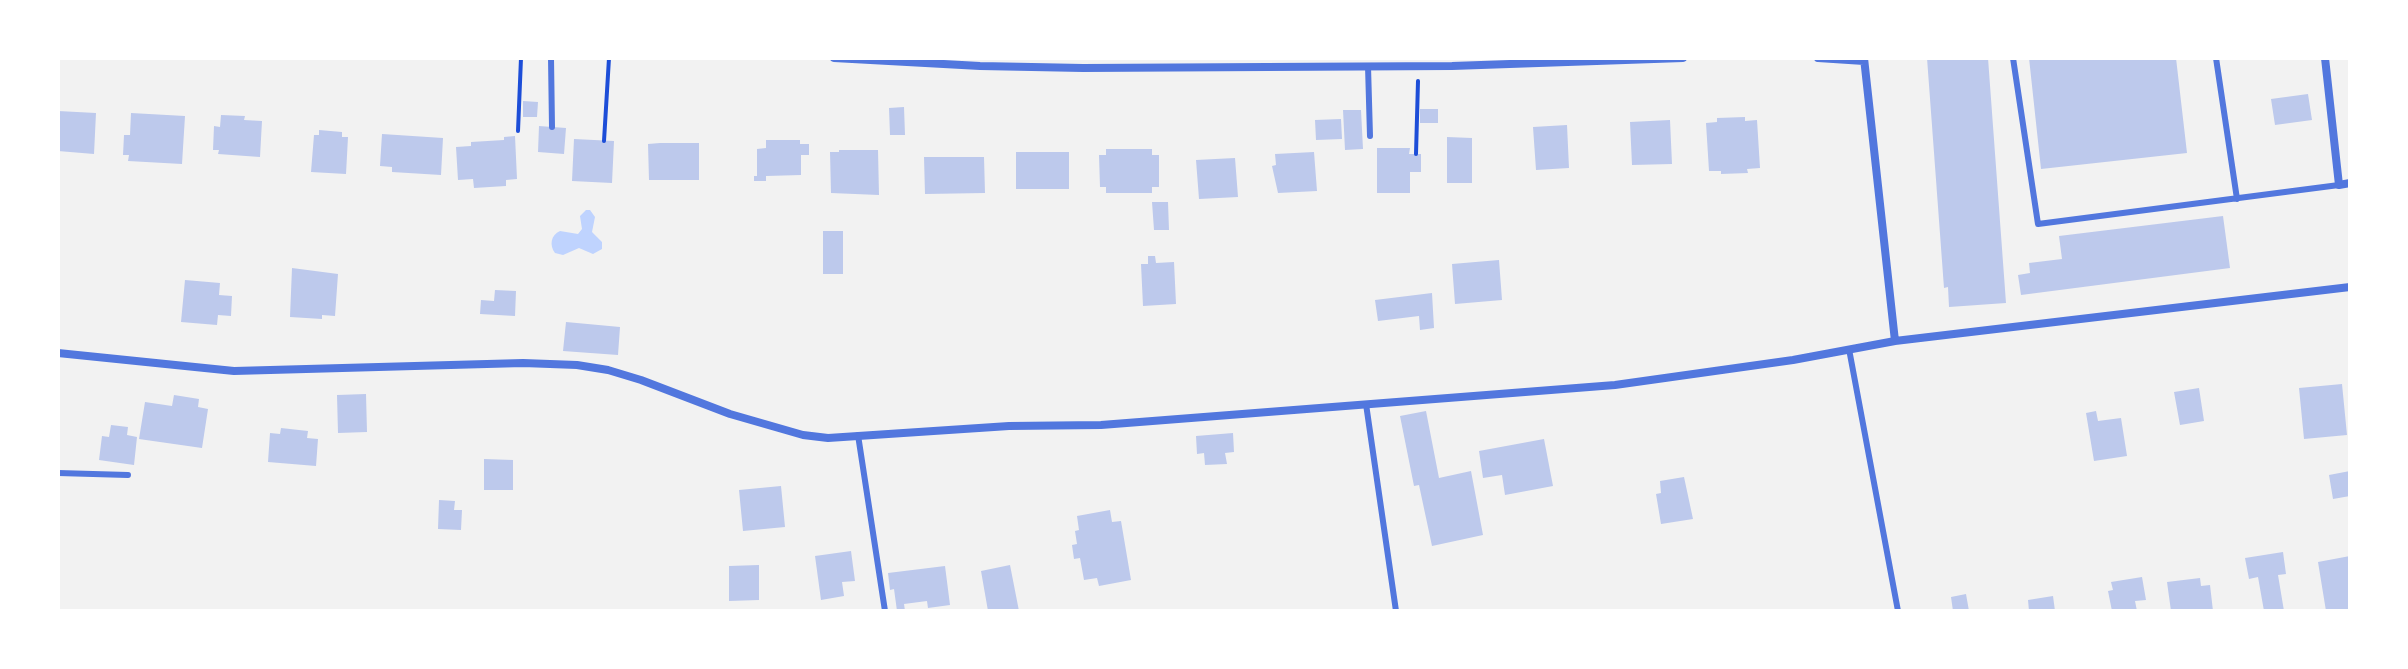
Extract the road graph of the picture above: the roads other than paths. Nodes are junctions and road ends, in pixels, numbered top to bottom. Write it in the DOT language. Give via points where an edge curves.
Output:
graph roads {
  1 [pos="551,58"];
  2 [pos="834,58"];
  3 [pos="1083,58"];
  4 [pos="1683,58"];
  5 [pos="1818,58"];
  6 [pos="2013,58"];
  7 [pos="2216,58"];
  8 [pos="2325,58"];
  9 [pos="1864,60"];
  10 [pos="1452,62"];
  11 [pos="1368,66"];
  12 [pos="1083,68"];
  13 [pos="552,127"];
  14 [pos="1370,136"];
  15 [pos="2350,183"];
  16 [pos="2339,185"];
  17 [pos="2237,199"];
  18 [pos="2350,287"];
  19 [pos="1895,341"];
  20 [pos="1849,349"];
  21 [pos="58,353"];
  22 [pos="1366,404"];
  23 [pos="858,435"];
  24 [pos="58,473"];
  25 [pos="128,475"];
  26 [pos="885,611"];
  27 [pos="1396,611"];
  28 [pos="1898,611"];
  1 -- 13 [label="lane"];
  2 -- 12 [label="street"];
  3 -- 12 [label="street"];
  4 -- 10 [label="street"];
  5 -- 9 [label="street"];
  6 -- 17 [label="lane" via="2038,224"];
  7 -- 17 [label="lane"];
  8 -- 16 [label="street"];
  9 -- 19 [label="street"];
  10 -- 11 [label="street"];
  11 -- 12 [label="street"];
  11 -- 14 [label="lane"];
  15 -- 16 [label="street"];
  16 -- 17 [label="lane"];
  18 -- 19 [label="street"];
  19 -- 20 [label="street"];
  20 -- 22 [label="street" via="1615,385"];
  20 -- 28 [label="lane"];
  21 -- 23 [label="street" via="234,371 577,365 608,370 803,435"];
  22 -- 23 [label="street" via="1101,425"];
  22 -- 27 [label="lane"];
  23 -- 26 [label="lane"];
  24 -- 25 [label="lane"];
}
